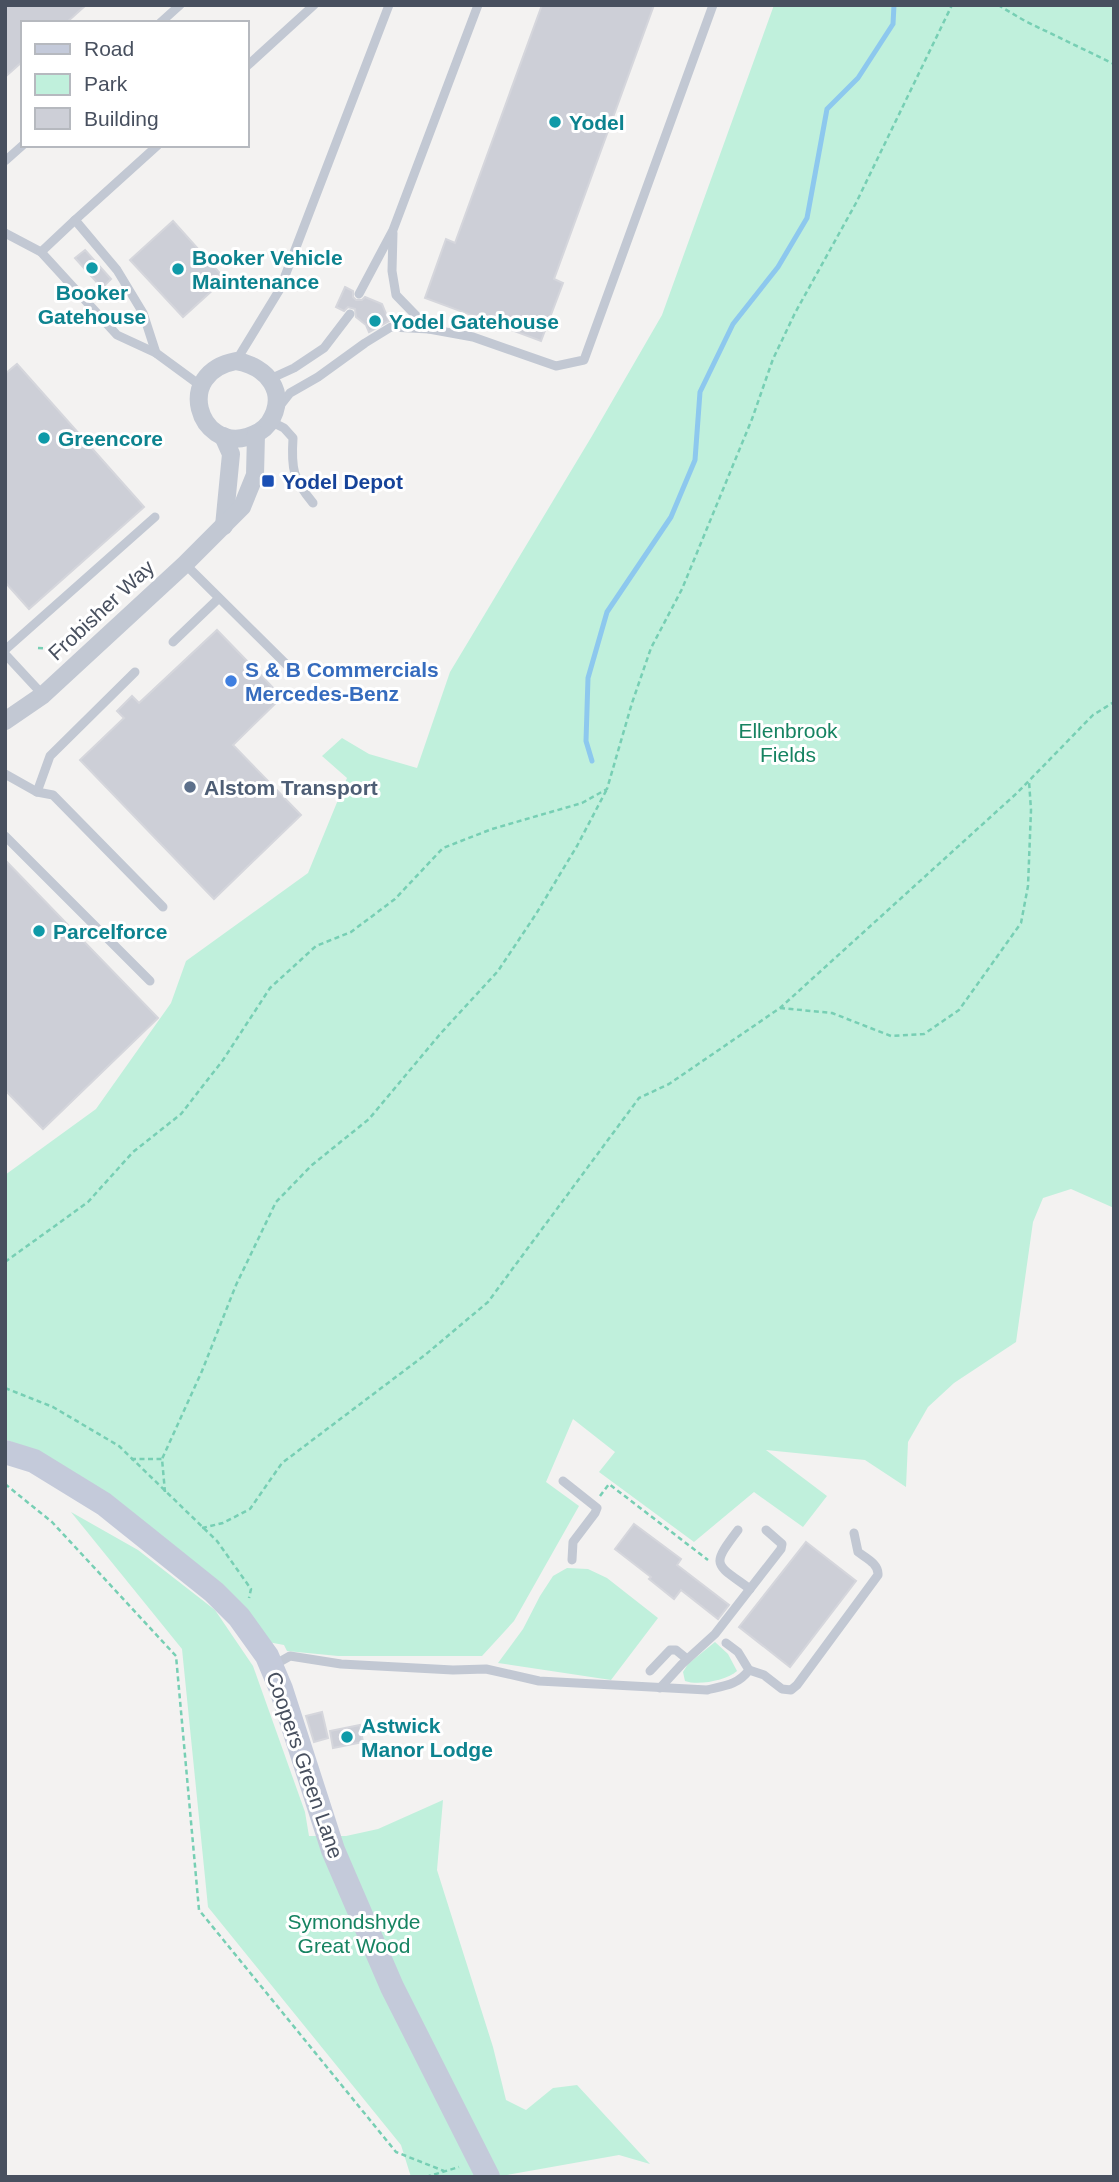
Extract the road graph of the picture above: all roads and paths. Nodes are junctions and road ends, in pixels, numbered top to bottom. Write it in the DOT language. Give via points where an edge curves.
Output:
graph roads {
  1 [pos="180,5"];
  2 [pos="314,5"];
  3 [pos="389,5"];
  4 [pos="478,5"];
  5 [pos="713,5"];
  6 [pos="952,5"];
  7 [pos="998,5"];
  8 [pos="162,21"];
  9 [pos="1114,64"];
  10 [pos="248,65"];
  11 [pos="21,147"];
  12 [pos="156,147"];
  13 [pos="5,161"];
  14 [pos="75,220"];
  15 [pos="393,230"];
  16 [pos="5,233"];
  17 [pos="41,252"];
  18 [pos="359,294"];
  19 [pos="350,314"];
  20 [pos="429,329"];
  21 [pos="156,353"];
  22 [pos="236,361"];
  23 [pos="270,379"];
  24 [pos="201,386"];
  25 [pos="272,418"];
  26 [pos="256,434"];
  27 [pos="223,436"];
  28 [pos="313,503"];
  29 [pos="155,517"];
  30 [pos="224,526"];
  31 [pos="185,564"];
  32 [pos="219,598"];
  33 [pos="173,642"];
  34 [pos="5,652"];
  35 [pos="293,671"];
  36 [pos="135,672"];
  37 [pos="43,695"];
  38 [pos="1114,702"];
  39 [pos="5,721"];
  40 [pos="5,774"];
  41 [pos="1029,781"];
  42 [pos="607,789"];
  43 [pos="37,792"];
  44 [pos="5,836"];
  45 [pos="163,907"];
  46 [pos="149,981"];
  47 [pos="780,1008"];
  48 [pos="5,1262"];
  49 [pos="5,1388"];
  50 [pos="5,1452"];
  51 [pos="162,1459"];
  52 [pos="131,1460"];
  53 [pos="563,1481"];
  54 [pos="5,1484"];
  55 [pos="165,1492"];
  56 [pos="594,1504"];
  57 [pos="202,1528"];
  58 [pos="737,1530"];
  59 [pos="766,1530"];
  60 [pos="854,1533"];
  61 [pos="572,1560"];
  62 [pos="719,1560"];
  63 [pos="750,1588"];
  64 [pos="239,1617"];
  65 [pos="726,1643"];
  66 [pos="687,1659"];
  67 [pos="272,1665"];
  68 [pos="749,1670"];
  69 [pos="650,1671"];
  70 [pos="660,1688"];
  71 [pos="484,2169"];
  72 [pos="444,2171"];
  73 [pos="426,2177"];
  1 -- 8 [label="lane"];
  2 -- 10 [label="lane"];
  3 -- 22 [label="lane" via="280,289"];
  4 -- 15 [label="lane"];
  5 -- 20 [label="lane" via="584,360 556,366 473,337"];
  6 -- 42 [label="path" via="856,203 773,359 682,589 651,648"];
  7 -- 9 [label="path"];
  11 -- 13 [label="lane"];
  12 -- 14 [label="lane"];
  14 -- 17 [label="lane"];
  14 -- 21 [label="lane" via="117,270 143,313"];
  15 -- 18 [label="lane"];
  15 -- 20 [label="lane" via="396,295"];
  16 -- 17 [label="lane"];
  17 -- 21 [label="lane" via="117,335"];
  19 -- 23 [label="lane" via="324,348"];
  20 -- 25 [label="lane" via="391,327 290,393"];
  21 -- 24 [label="lane"];
  22 -- 23 [label="street" via="261,369"];
  22 -- 24 [label="street" via="213,370"];
  23 -- 25 [label="street" via="276,405"];
  24 -- 27 [label="street" via="203,418"];
  25 -- 26 [label="street"];
  25 -- 28 [label="lane" via="293,438 291,463 299,486"];
  26 -- 27 [label="street" via="240,439"];
  26 -- 30 [label="street, Frobisher Way" via="255,475 242,507"];
  27 -- 30 [label="street" via="231,454"];
  29 -- 34 [label="lane"];
  30 -- 31 [label="street, Frobisher Way"];
  31 -- 32 [label="lane"];
  31 -- 37 [label="street, Frobisher Way"];
  32 -- 33 [label="lane"];
  32 -- 35 [label="lane"];
  34 -- 37 [label="lane"];
  36 -- 43 [label="lane" via="50,756"];
  37 -- 39 [label="street, Frobisher Way"];
  38 -- 41 [label="path" via="1093,715"];
  40 -- 43 [label="lane"];
  41 -- 47 [label="path"];
  41 -- 47 [label="path" via="1028,886 1021,923 959,1010 924,1034 891,1036 832,1013"];
  42 -- 48 [label="path" via="582,803 443,848 395,899 351,932 316,946 270,988 181,1114 133,1152 88,1202"];
  42 -- 51 [label="path" via="543,903 498,971 369,1119 312,1165 276,1202"];
  43 -- 45 [label="lane" via="53,795"];
  44 -- 46 [label="lane"];
  47 -- 57 [label="path" via="669,1084 639,1098 488,1303 282,1463 250,1509"];
  49 -- 52 [label="path" via="53,1407 119,1446"];
  50 -- 64 [label="street, Coopers Green Lane" via="34,1461 104,1504"];
  51 -- 52 [label="path"];
  51 -- 55 [label="path"];
  52 -- 55 [label="path"];
  53 -- 56 [label="lane"];
  54 -- 72 [label="path" via="52,1522 176,1656 199,1910 396,2152"];
  55 -- 57 [label="path"];
  56 -- 61 [label="lane" via="595,1513 573,1542"];
  56 -- 62 [label="path" via="609,1484 706,1560"];
  57 -- 64 [label="path" via="217,1541 251,1589"];
  58 -- 62 [label="lane"];
  59 -- 63 [label="lane" via="782,1544"];
  60 -- 68 [label="lane" via="858,1552 875,1565 878,1576 797,1685 782,1689"];
  62 -- 63 [label="lane" via="722,1568"];
  63 -- 66 [label="lane" via="715,1634"];
  64 -- 67 [label="street, Coopers Green Lane"];
  65 -- 68 [label="lane"];
  66 -- 69 [label="lane" via="670,1650"];
  66 -- 70 [label="lane"];
  67 -- 70 [label="lane" via="290,1656 341,1664 486,1669 539,1681"];
  67 -- 71 [label="street, Coopers Green Lane" via="333,1850 392,1987"];
  68 -- 70 [label="lane" via="732,1685 707,1690"];
  71 -- 72 [label="path"];
  72 -- 73 [label="path"];
}
